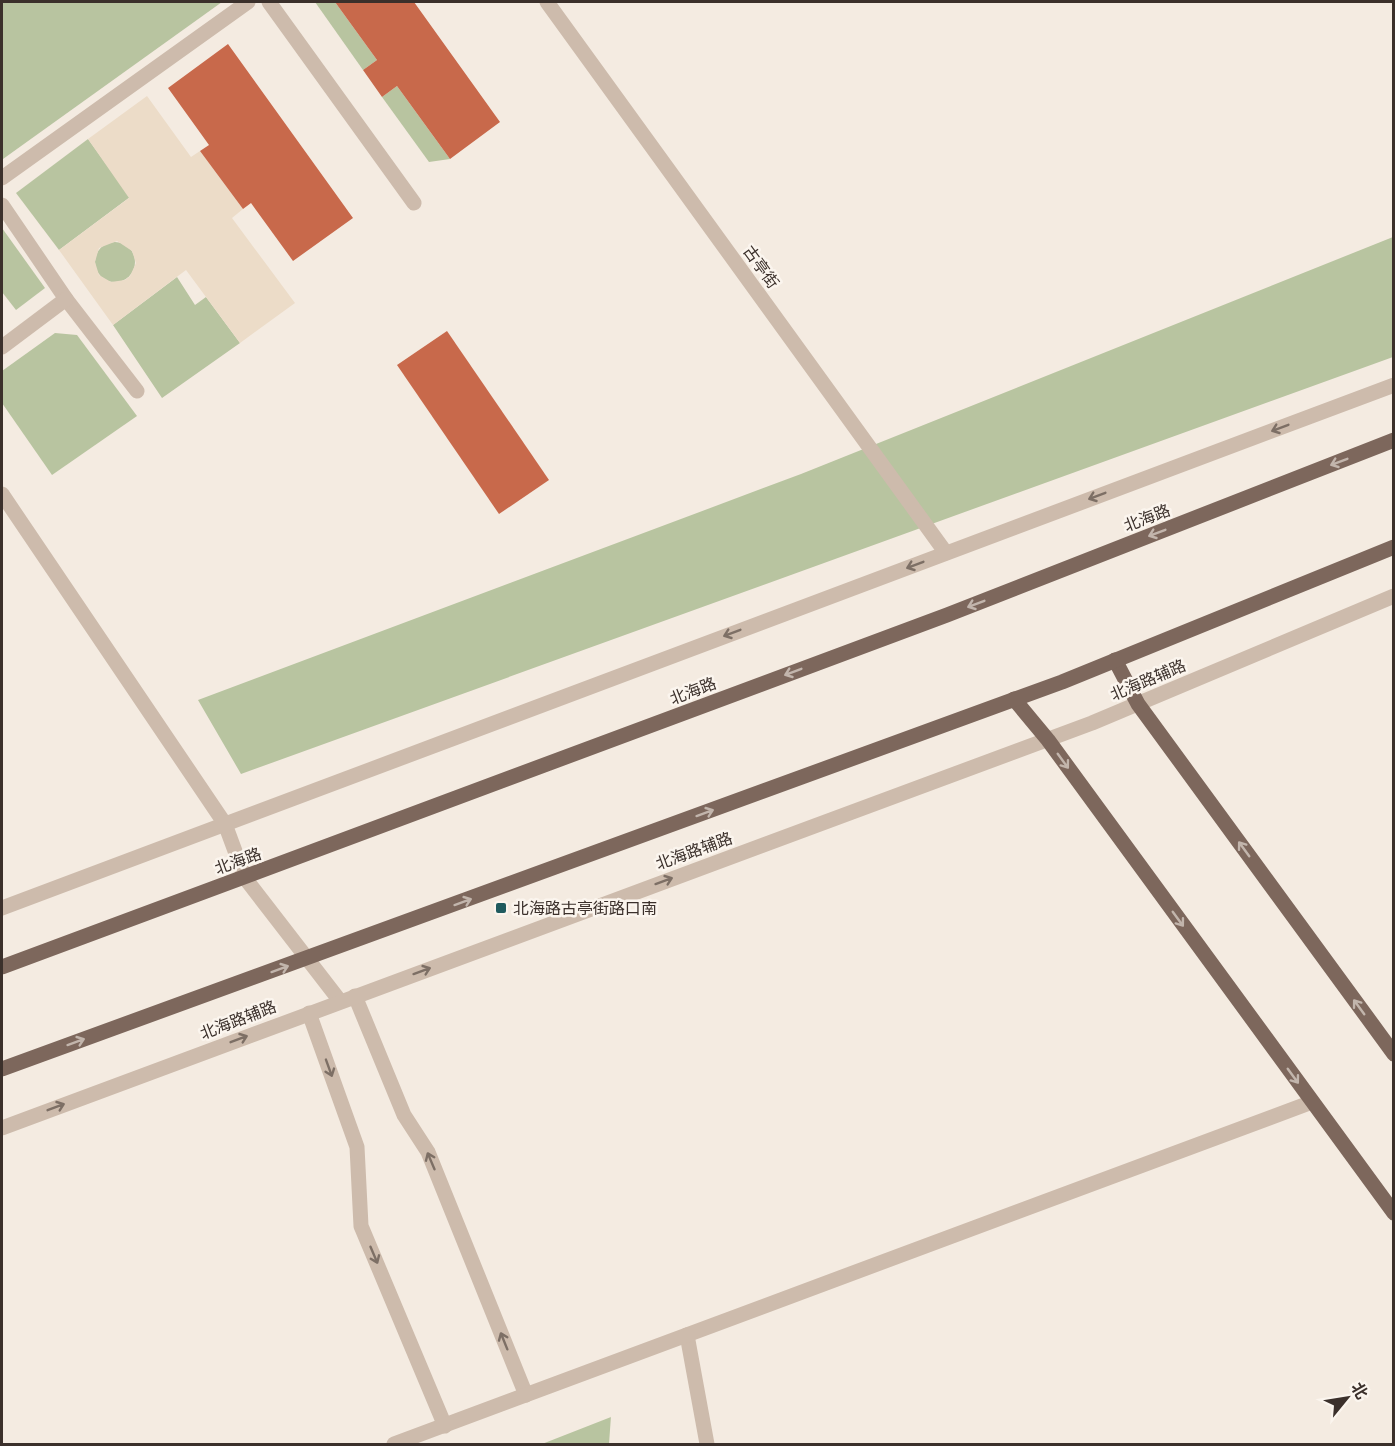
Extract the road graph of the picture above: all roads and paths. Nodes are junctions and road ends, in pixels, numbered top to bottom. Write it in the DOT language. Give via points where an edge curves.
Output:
graph roads {
  1 [pos="248,2"];
  2 [pos="269,2"];
  3 [pos="547,2"];
  4 [pos="2,178"];
  5 [pos="414,203"];
  6 [pos="2,206"];
  7 [pos="66,299"];
  8 [pos="2,347"];
  9 [pos="1394,385"];
  10 [pos="137,391"];
  11 [pos="1394,440"];
  12 [pos="2,494"];
  13 [pos="1394,546"];
  14 [pos="946,553"];
  15 [pos="1394,596"];
  16 [pos="1115,660"];
  17 [pos="1014,699"];
  18 [pos="1138,704"];
  19 [pos="1048,740"];
  20 [pos="225,824"];
  21 [pos="245,878"];
  22 [pos="2,908"];
  23 [pos="306,959"];
  24 [pos="2,967"];
  25 [pos="355,996"];
  26 [pos="340,1001"];
  27 [pos="309,1012"];
  28 [pos="1394,1054"];
  29 [pos="2,1069"];
  30 [pos="1312,1102"];
  31 [pos="2,1128"];
  32 [pos="1394,1213"];
  33 [pos="687,1335"];
  34 [pos="526,1395"];
  35 [pos="445,1426"];
  36 [pos="394,1444"];
  37 [pos="707,1444"];
  1 -- 4 [label="street"];
  2 -- 5 [label="street"];
  3 -- 14 [label="street, 古亭街"];
  6 -- 7 [label="street"];
  7 -- 8 [label="street"];
  7 -- 10 [label="street"];
  9 -- 14 [label="street, one-way"];
  11 -- 21 [label="main road, 北海路, one-way" via="947,615"];
  12 -- 20 [label="street"];
  13 -- 16 [label="main road"];
  14 -- 20 [label="street, one-way"];
  15 -- 18 [label="street, 北海路辅路"];
  16 -- 17 [label="main road"];
  16 -- 18 [label="main road"];
  17 -- 19 [label="main road"];
  23 -- 17 [label="main road, one-way"];
  18 -- 19 [label="street, 北海路辅路"];
  28 -- 18 [label="main road, one-way"];
  25 -- 19 [label="street, 北海路辅路, one-way"];
  19 -- 30 [label="main road, one-way"];
  20 -- 21 [label="street"];
  20 -- 22 [label="street"];
  21 -- 23 [label="street"];
  21 -- 24 [label="main road, 北海路"];
  23 -- 26 [label="street"];
  29 -- 23 [label="main road, one-way"];
  25 -- 26 [label="street, 北海路辅路"];
  34 -- 25 [label="street, one-way" via="428,1152 404,1115"];
  26 -- 27 [label="street, 北海路辅路"];
  31 -- 27 [label="street, 北海路辅路, one-way"];
  27 -- 35 [label="street, one-way" via="357,1147 361,1226"];
  30 -- 32 [label="main road"];
  30 -- 33 [label="street"];
  33 -- 34 [label="street"];
  33 -- 37 [label="street"];
  34 -- 35 [label="street"];
  35 -- 36 [label="street"];
}
